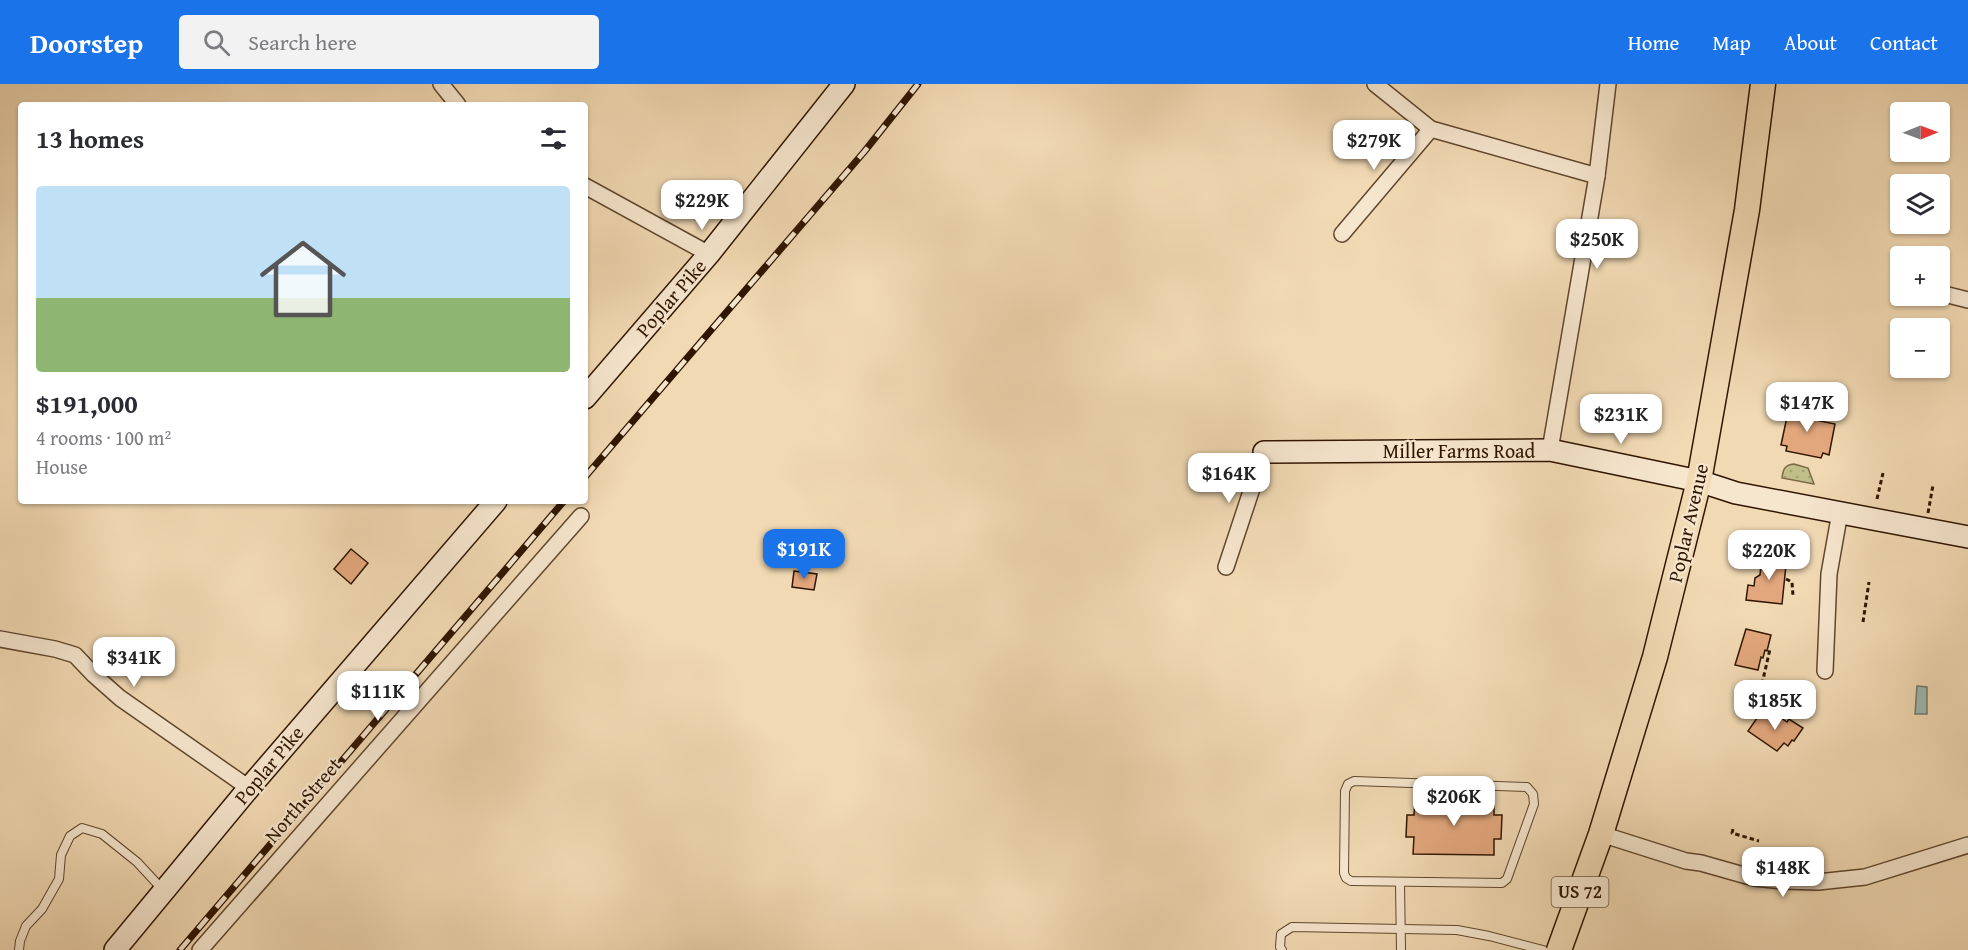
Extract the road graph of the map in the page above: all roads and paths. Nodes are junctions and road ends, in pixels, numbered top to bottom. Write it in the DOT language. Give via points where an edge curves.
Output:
graph roads {
  1 [pos="441,84"];
  2 [pos="844,84"];
  3 [pos="1375,84"];
  4 [pos="1608,84"];
  5 [pos="1763,84"];
  6 [pos="456,102"];
  7 [pos="1431,129"];
  8 [pos="1597,176"];
  9 [pos="588,188"];
  10 [pos="1342,234"];
  11 [pos="709,254"];
  12 [pos="1950,296"];
  13 [pos="1968,300"];
  14 [pos="588,395"];
  15 [pos="1550,450"];
  16 [pos="1264,452"];
  17 [pos="1883,473"];
  18 [pos="1699,481"];
  19 [pos="1933,485"];
  20 [pos="1877,499"];
  21 [pos="493,504"];
  22 [pos="1840,512"];
  23 [pos="1928,514"];
  24 [pos="581,516"];
  25 [pos="1968,537"];
  26 [pos="1226,567"];
  27 [pos="1786,579"];
  28 [pos="1869,582"];
  29 [pos="1793,596"];
  30 [pos="1863,622"];
  31 [pos="0,639"];
  32 [pos="1770,649"];
  33 [pos="1825,671"];
  34 [pos="1762,684"];
  35 [pos="1761,699"];
  36 [pos="1781,714"];
  37 [pos="249,788"];
  38 [pos="1733,829"];
  39 [pos="1600,834"];
  40 [pos="1759,841"];
  41 [pos="1968,845"];
  42 [pos="1400,883"];
  43 [pos="164,891"];
  44 [pos="1401,929"];
  45 [pos="204,949"];
  46 [pos="19,950"];
  47 [pos="115,950"];
  48 [pos="1282,950"];
  49 [pos="1401,950"];
  50 [pos="1544,950"];
  51 [pos="1560,950"];
  1 -- 6 [label="street"];
  2 -- 11 [label="main road, Poplar Pike"];
  3 -- 7 [label="street"];
  4 -- 8 [label="street"];
  5 -- 18 [label="main road, Poplar Avenue / US 72" via="1747,210"];
  7 -- 8 [label="street"];
  7 -- 10 [label="street"];
  8 -- 15 [label="street"];
  9 -- 11 [label="street"];
  11 -- 14 [label="main road, Poplar Pike"];
  12 -- 13 [label="street"];
  15 -- 16 [label="main road, Miller Farms Road"];
  15 -- 18 [label="main road, Miller Farms Road"];
  16 -- 26 [label="street"];
  17 -- 20 [label="path"];
  18 -- 22 [label="main road, Miller Farms Road" via="1736,493"];
  18 -- 39 [label="main road, Poplar Avenue / US 72" via="1655,657"];
  19 -- 23 [label="path"];
  21 -- 37 [label="main road, Poplar Pike"];
  22 -- 25 [label="main road, Miller Farms Road"];
  22 -- 33 [label="street" via="1829,574"];
  24 -- 45 [label="street, North Street"];
  27 -- 29 [label="path" via="1792,582"];
  28 -- 30 [label="path"];
  31 -- 37 [label="street" via="75,655 120,698"];
  32 -- 34 [label="path"];
  35 -- 36 [label="path"];
  37 -- 43 [label="main road, Poplar Pike"];
  38 -- 40 [label="path" via="1732,833"];
  39 -- 41 [label="street" via="1686,861 1754,878 1784,881 1865,877"];
  39 -- 51 [label="main road, Poplar Avenue / US 72"];
  42 -- 42 [label="lane" via="1346,878 1348,784 1354,781 1527,787 1533,794 1534,804 1507,879 1502,883"];
  42 -- 44 [label="lane"];
  43 -- 46 [label="lane" via="137,862 102,834 82,828 70,836 61,855 59,879 42,909 26,926"];
  43 -- 47 [label="main road, Poplar Pike"];
  44 -- 48 [label="lane" via="1292,927 1281,934"];
  44 -- 49 [label="lane"];
  44 -- 50 [label="lane" via="1457,930"];
}
